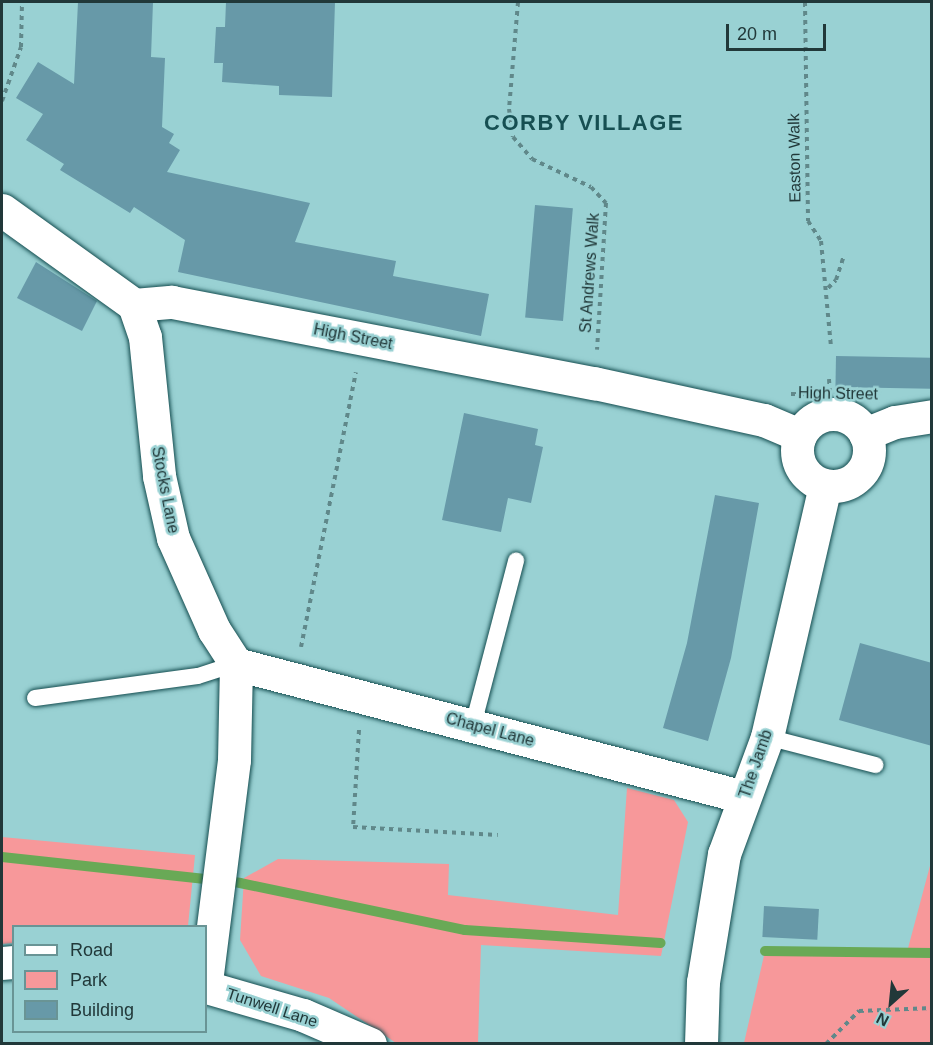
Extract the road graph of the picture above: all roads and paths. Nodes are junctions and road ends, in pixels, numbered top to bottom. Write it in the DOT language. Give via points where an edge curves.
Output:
graph roads {
  1 [pos="22,2"];
  2 [pos="518,2"];
  3 [pos="805,2"];
  4 [pos="2,101"];
  5 [pos="2,210"];
  6 [pos="843,258"];
  7 [pos="828,288"];
  8 [pos="134,304"];
  9 [pos="363,339"];
  10 [pos="831,347"];
  11 [pos="830,379"];
  12 [pos="594,383"];
  13 [pos="786,393"];
  14 [pos="830,395"];
  15 [pos="875,395"];
  16 [pos="932,416"];
  17 [pos="865,434"];
  18 [pos="800,435"];
  19 [pos="825,486"];
  20 [pos="516,561"];
  21 [pos="236,664"];
  22 [pos="295,679"];
  23 [pos="362,696"];
  24 [pos="35,698"];
  25 [pos="473,725"];
  26 [pos="767,737"];
  27 [pos="875,765"];
  28 [pos="744,797"];
  29 [pos="498,835"];
  30 [pos="207,976"];
  31 [pos="207,985"];
  32 [pos="932,1008"];
  33 [pos="370,1044"];
  34 [pos="701,1044"];
  35 [pos="826,1044"];
  1 -- 4 [label="path" via="21,47"];
  2 -- 12 [label="path, St Andrews Walk" via="509,109 513,137 532,159 591,187 606,203"];
  3 -- 7 [label="path, Easton Walk" via="808,221 821,241"];
  5 -- 8 [label="street"];
  6 -- 7 [label="path" via="836,280"];
  7 -- 10 [label="path, Easton Walk"];
  8 -- 9 [label="street, High Street" via="172,302"];
  8 -- 21 [label="street, Stocks Lane" via="145,337 159,476 173,538 214,630"];
  9 -- 12 [label="street, High Street"];
  9 -- 22 [label="path"];
  11 -- 14 [label="path"];
  12 -- 18 [label="street, High Street" via="764,420"];
  13 -- 14 [label="path, High Street"];
  14 -- 15 [label="path, High Street"];
  16 -- 17 [label="street, High Street" via="895,422"];
  17 -- 18 [label="street" via="849,418 838,415 815,419"];
  17 -- 19 [label="street" via="868,457 864,468 848,484"];
  18 -- 19 [label="street" via="800,466"];
  19 -- 26 [label="street, The Jamb"];
  20 -- 25 [label="lane"];
  21 -- 22 [label="street, Chapel Lane"];
  21 -- 24 [label="lane" via="198,676"];
  21 -- 30 [label="street" via="234,760"];
  22 -- 23 [label="street, Chapel Lane"];
  23 -- 25 [label="street, Chapel Lane"];
  23 -- 29 [label="path" via="353,827"];
  25 -- 28 [label="street, Chapel Lane"];
  26 -- 27 [label="lane"];
  26 -- 28 [label="street, The Jamb"];
  28 -- 34 [label="street, The Jamb" via="724,854 711,915"];
  31 -- 33 [label="street, Tunwell Lane" via="303,1015"];
  32 -- 35 [label="path" via="858,1011"];
}
